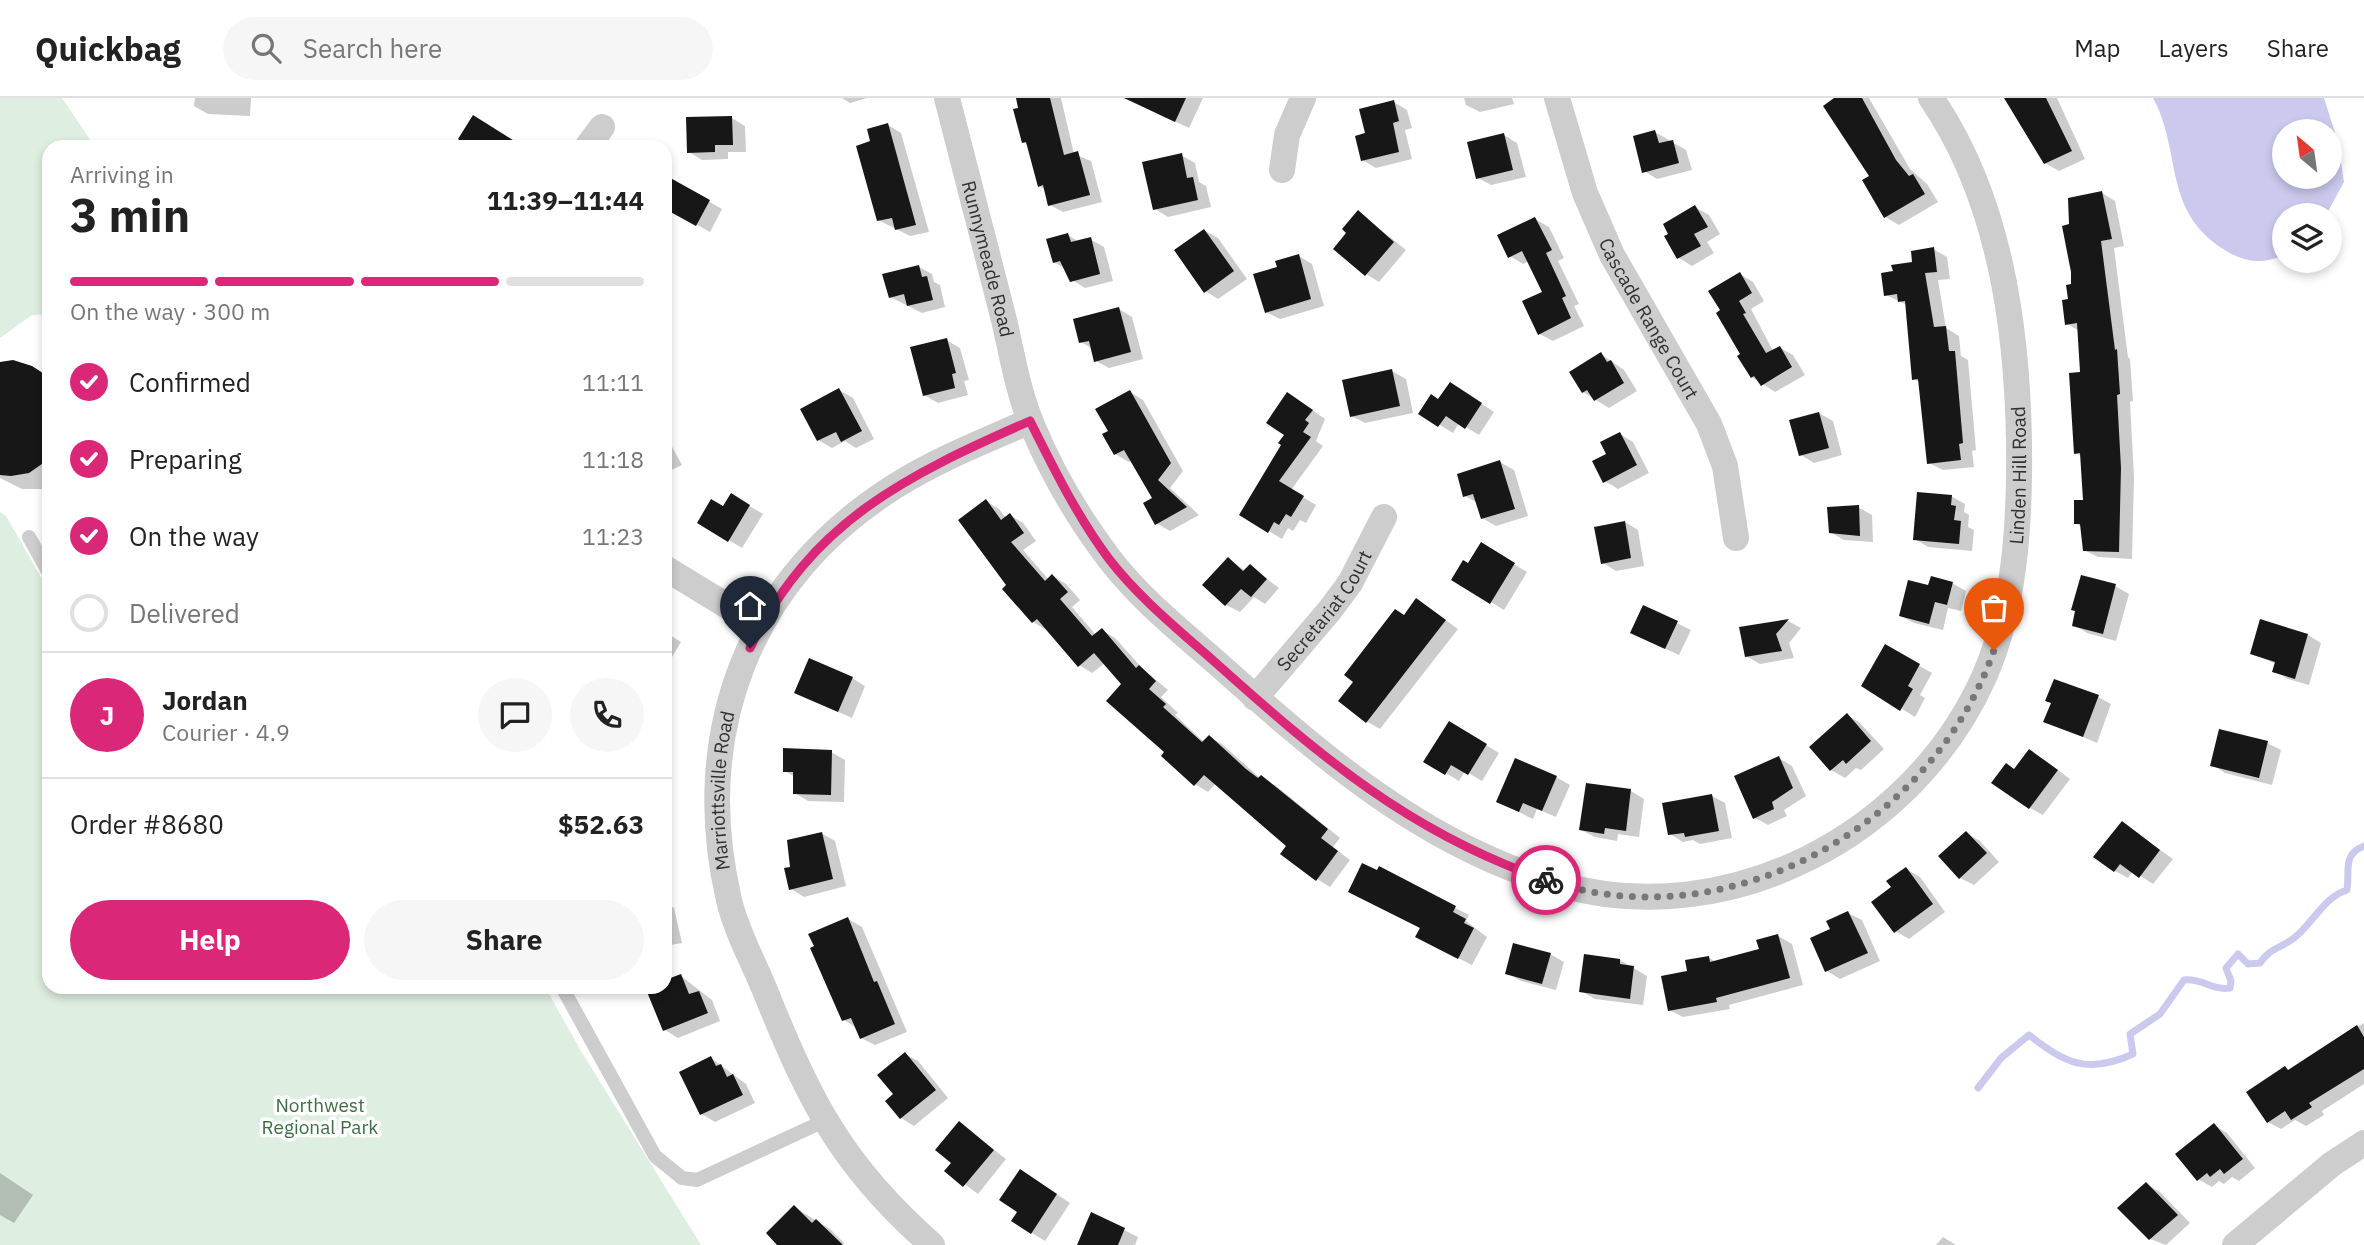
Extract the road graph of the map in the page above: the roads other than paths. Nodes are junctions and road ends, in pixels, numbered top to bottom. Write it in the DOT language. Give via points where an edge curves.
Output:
graph roads {
  1 [pos="947,98"];
  2 [pos="1303,98"];
  3 [pos="1557,98"];
  4 [pos="1931,98"];
  5 [pos="1282,170"];
  6 [pos="1030,421"];
  7 [pos="1384,517"];
  8 [pos="29,537"];
  9 [pos="1736,538"];
  10 [pos="42,560"];
  11 [pos="672,572"];
  12 [pos="760,626"];
  13 [pos="1255,698"];
  14 [pos="566,994"];
  15 [pos="824,1121"];
  16 [pos="2364,1143"];
  17 [pos="932,1245"];
  18 [pos="2235,1245"];
  1 -- 6 [label="street, Runnymeade Road"];
  2 -- 5 [label="street" via="1287,135"];
  3 -- 9 [label="street, Cascade Range Court" via="1585,193 1612,255 1709,425 1725,466"];
  4 -- 13 [label="street, Linden Hill Road" via="1969,166 1993,231 2018,403 2020,486 2013,565 1986,673 1962,720 1887,806 1851,835 1806,861 1746,883 1685,895 1625,897 1563,886 1503,865 1436,833 1335,767"];
  6 -- 12 [label="street, Marriottsville Road" via="908,479 852,517 817,547"];
  6 -- 13 [label="street, Linden Hill Road" via="1084,523 1111,561"];
  7 -- 13 [label="street, Secretariat Court" via="1331,610"];
  8 -- 10 [label="lane"];
  11 -- 12 [label="street"];
  12 -- 15 [label="street, Marriottsville Road" via="739,669 724,718 716,779 718,841 729,902 796,1067"];
  14 -- 15 [label="lane" via="655,1156 682,1178 697,1180"];
  15 -- 17 [label="street, Marriottsville Road" via="863,1177"];
  16 -- 18 [label="street"];
}
